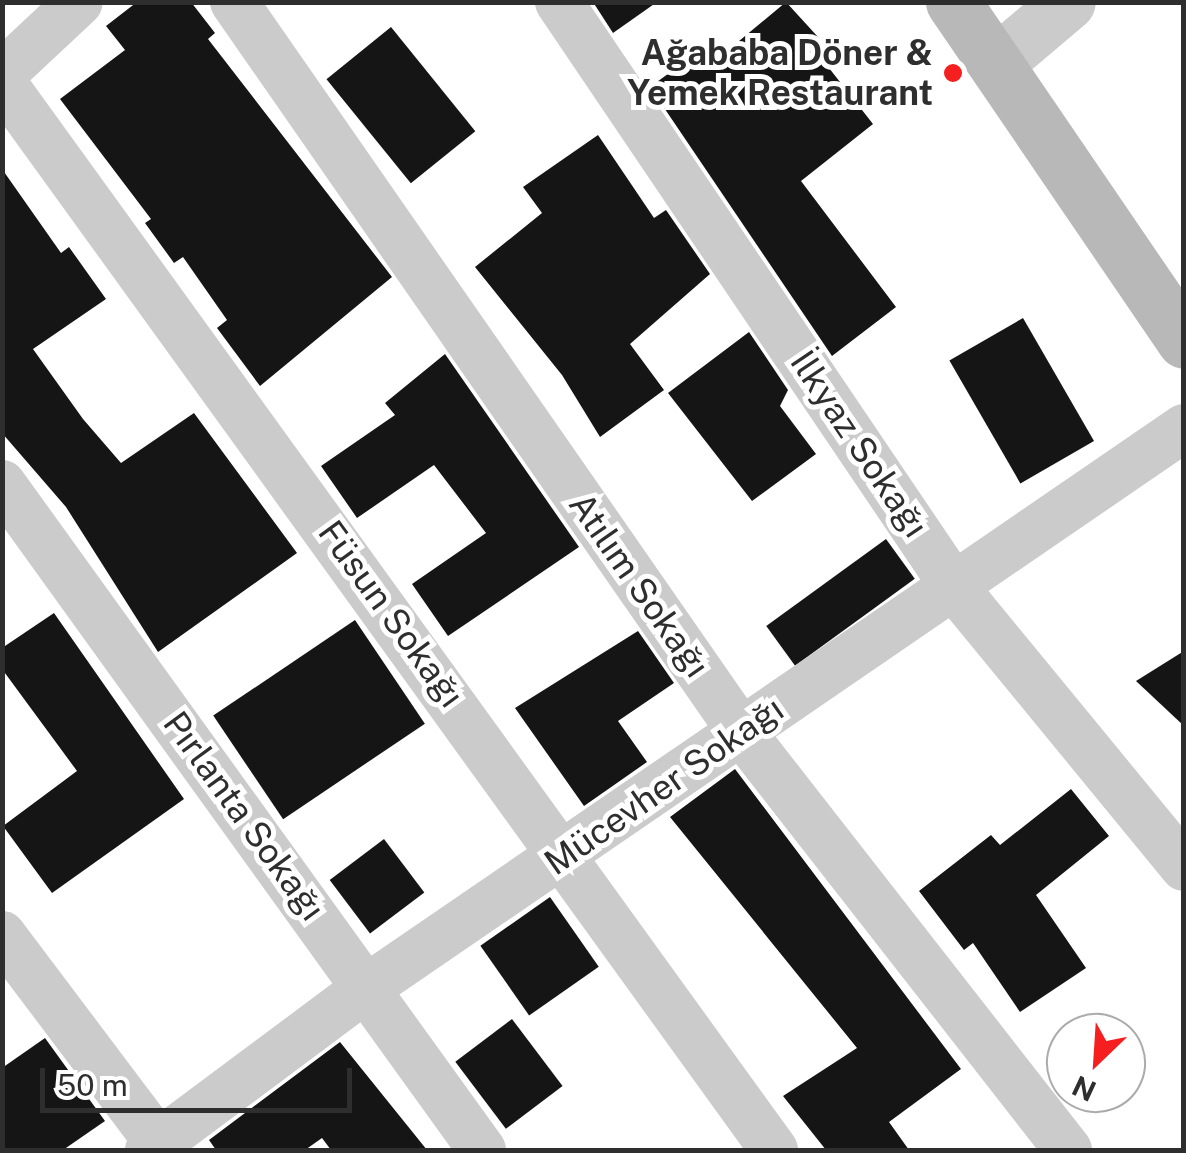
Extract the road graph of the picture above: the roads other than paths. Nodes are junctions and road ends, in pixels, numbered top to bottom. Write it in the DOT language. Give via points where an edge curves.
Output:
graph roads {
  1 [pos="79,2"];
  2 [pos="234,2"];
  3 [pos="559,2"];
  4 [pos="953,2"];
  5 [pos="1068,2"];
  6 [pos="996,63"];
  7 [pos="2,74"];
  8 [pos="2,82"];
  9 [pos="1184,341"];
  10 [pos="1184,428"];
  11 [pos="2,484"];
  12 [pos="956,588"];
  13 [pos="740,730"];
  14 [pos="567,855"];
  15 [pos="1184,868"];
  16 [pos="2,935"];
  17 [pos="368,987"];
  18 [pos="157,1148"];
  19 [pos="482,1150"];
  20 [pos="774,1150"];
  21 [pos="1068,1150"];
  1 -- 7 [label="street"];
  2 -- 13 [label="street, Atılım Sokağı"];
  3 -- 12 [label="street, İlkyaz Sokağı"];
  4 -- 6 [label="main road"];
  5 -- 6 [label="street"];
  6 -- 9 [label="main road"];
  8 -- 14 [label="street, Füsun Sokağı"];
  10 -- 12 [label="street, Mücevher Sokağı"];
  11 -- 17 [label="street, Pırlanta Sokağı"];
  12 -- 13 [label="street, Mücevher Sokağı"];
  12 -- 15 [label="street, İlkyaz Sokağı"];
  13 -- 14 [label="street, Mücevher Sokağı"];
  13 -- 21 [label="street, Atılım Sokağı"];
  14 -- 17 [label="street, Mücevher Sokağı"];
  14 -- 20 [label="street, Füsun Sokağı"];
  16 -- 18 [label="street"];
  17 -- 18 [label="street, Mücevher Sokağı"];
  17 -- 19 [label="street, Pırlanta Sokağı"];
}
